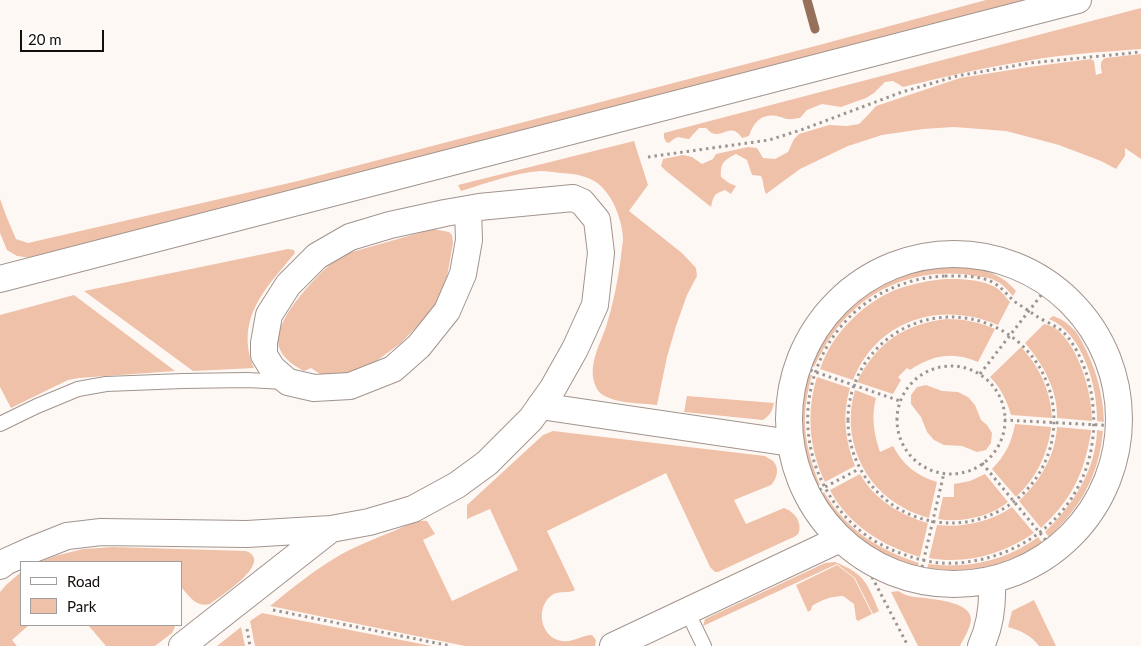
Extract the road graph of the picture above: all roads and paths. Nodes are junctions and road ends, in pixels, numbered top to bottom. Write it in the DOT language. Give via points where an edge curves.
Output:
graph roads {
  1 [pos="1078,0"];
  2 [pos="1141,52"];
  3 [pos="648,157"];
  4 [pos="468,209"];
  5 [pos="0,278"];
  6 [pos="1049,285"];
  7 [pos="1029,311"];
  8 [pos="1010,336"];
  9 [pos="806,369"];
  10 [pos="980,374"];
  11 [pos="288,382"];
  12 [pos="853,386"];
  13 [pos="900,401"];
  14 [pos="540,406"];
  15 [pos="1004,420"];
  16 [pos="1054,423"];
  17 [pos="0,424"];
  18 [pos="1106,426"];
  19 [pos="791,443"];
  20 [pos="982,463"];
  21 [pos="859,469"];
  22 [pos="944,473"];
  23 [pos="816,492"];
  24 [pos="1014,502"];
  25 [pos="933,521"];
  26 [pos="331,529"];
  27 [pos="840,539"];
  28 [pos="1047,542"];
  29 [pos="0,566"];
  30 [pos="922,571"];
  31 [pos="872,577"];
  32 [pos="992,580"];
  33 [pos="271,610"];
  34 [pos="687,611"];
  35 [pos="182,646"];
  36 [pos="451,646"];
  37 [pos="613,646"];
  38 [pos="704,646"];
  39 [pos="908,646"];
  40 [pos="981,646"];
  1 -- 5 [label="street"];
  2 -- 3 [label="path" via="1030,63 957,76 902,92 769,140"];
  4 -- 11 [label="street" via="469,240 463,274 447,311 419,346 394,369 350,386 314,388"];
  4 -- 11 [label="street" via="350,237 317,256 288,285 269,315 264,355 272,368"];
  4 -- 14 [label="street" via="573,198 582,202 597,220 601,253 595,306 576,350"];
  6 -- 7 [label="path"];
  6 -- 9 [label="street" via="997,260 970,255 916,259 890,267 866,279 825,315 810,338"];
  6 -- 18 [label="street" via="1086,320 1111,369 1117,396"];
  7 -- 8 [label="path"];
  7 -- 9 [label="path" via="995,283 982,279 945,276 908,282 890,289 859,309 833,337 824,353"];
  7 -- 18 [label="path" via="1054,325 1072,343"];
  8 -- 10 [label="path"];
  8 -- 12 [label="path" via="973,318 947,316 908,325 884,340 866,360"];
  8 -- 16 [label="path" via="1031,353 1044,376 1053,404"];
  9 -- 12 [label="path"];
  9 -- 19 [label="street" via="791,389"];
  9 -- 23 [label="path" via="810,387 807,425"];
  10 -- 13 [label="path" via="952,365 936,368 910,383"];
  10 -- 15 [label="path" via="1000,398"];
  11 -- 17 [label="lane" via="183,381 96,386 78,389"];
  12 -- 13 [label="path"];
  12 -- 21 [label="path" via="847,423"];
  13 -- 22 [label="path" via="897,426 901,441 921,465"];
  14 -- 19 [label="street"];
  14 -- 26 [label="street" via="487,463 457,485 413,509"];
  15 -- 16 [label="path"];
  15 -- 20 [label="path" via="999,443"];
  16 -- 18 [label="path"];
  16 -- 24 [label="path" via="1052,442 1043,468 1027,491"];
  18 -- 28 [label="path" via="1091,451 1078,487 1056,518"];
  18 -- 28 [label="street" via="1116,450 1098,501 1064,543"];
  19 -- 23 [label="street" via="797,470"];
  20 -- 22 [label="path" via="965,472"];
  20 -- 24 [label="path"];
  21 -- 23 [label="path"];
  21 -- 25 [label="path" via="891,504"];
  22 -- 25 [label="path"];
  23 -- 27 [label="street" via="822,518"];
  23 -- 30 [label="path" via="830,496 868,537 902,554"];
  24 -- 25 [label="path" via="995,514 969,522"];
  24 -- 28 [label="path"];
  25 -- 30 [label="path"];
  26 -- 29 [label="street" via="246,534 101,532 67,536 34,548"];
  26 -- 35 [label="street"];
  27 -- 30 [label="street" via="885,569 911,579"];
  27 -- 34 [label="street"];
  28 -- 30 [label="path" via="1020,546 994,557 938,563"];
  28 -- 32 [label="street" via="1042,559 1018,572"];
  30 -- 32 [label="street" via="938,584"];
  31 -- 39 [label="path"];
  32 -- 40 [label="street" via="991,615"];
  33 -- 36 [label="path"];
  34 -- 37 [label="street"];
  34 -- 38 [label="lane"];
}
